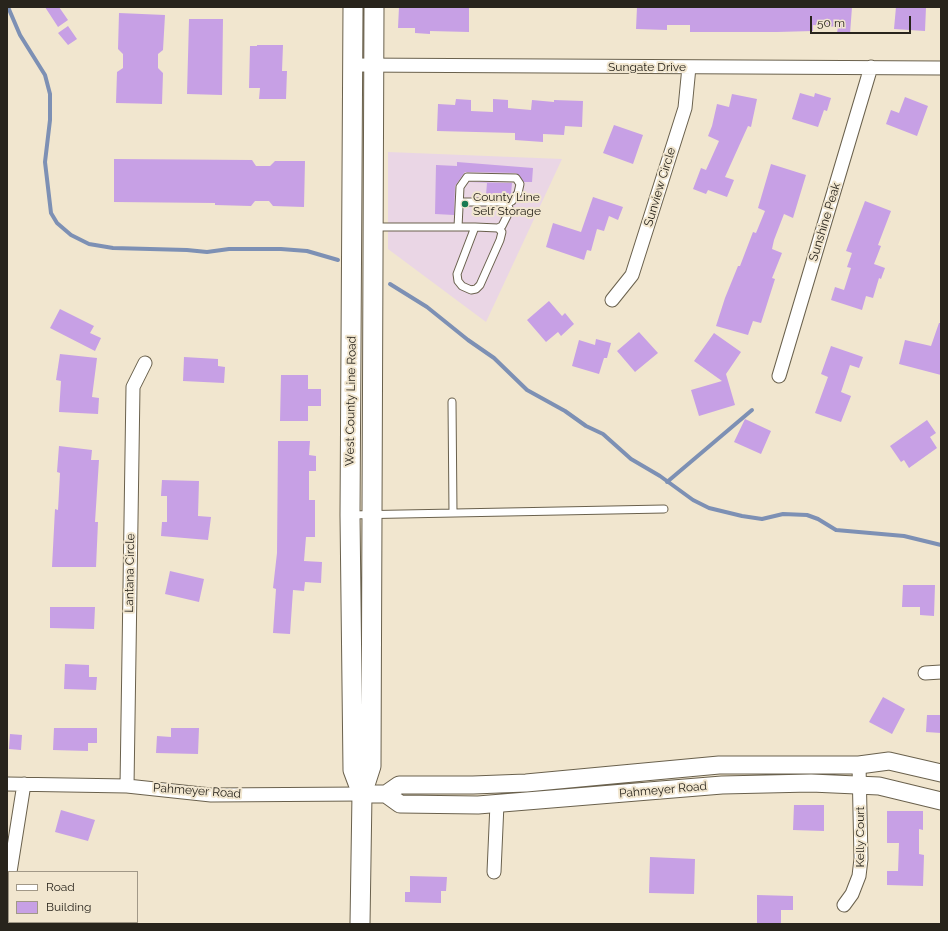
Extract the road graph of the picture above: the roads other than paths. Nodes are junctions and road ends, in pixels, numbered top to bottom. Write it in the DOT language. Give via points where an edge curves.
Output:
graph roads {
  1 [pos="354,7"];
  2 [pos="374,7"];
  3 [pos="353,65"];
  4 [pos="374,65"];
  5 [pos="689,68"];
  6 [pos="871,68"];
  7 [pos="941,68"];
  8 [pos="460,202"];
  9 [pos="507,204"];
  10 [pos="353,227"];
  11 [pos="372,227"];
  12 [pos="458,227"];
  13 [pos="475,227"];
  14 [pos="498,228"];
  15 [pos="612,300"];
  16 [pos="145,363"];
  17 [pos="779,376"];
  18 [pos="452,402"];
  19 [pos="664,509"];
  20 [pos="453,513"];
  21 [pos="372,514"];
  22 [pos="350,515"];
  23 [pos="941,672"];
  24 [pos="925,673"];
  25 [pos="859,765"];
  26 [pos="941,773"];
  27 [pos="7,784"];
  28 [pos="24,784"];
  29 [pos="860,785"];
  30 [pos="127,786"];
  31 [pos="362,794"];
  32 [pos="386,794"];
  33 [pos="941,801"];
  34 [pos="497,804"];
  35 [pos="10,871"];
  36 [pos="494,872"];
  37 [pos="844,905"];
  38 [pos="360,924"];
  1 -- 3 [label="main road, West County Line Road"];
  2 -- 4 [label="main road, West County Line Road"];
  3 -- 4 [label="street, Sungate Drive"];
  3 -- 10 [label="main road, West County Line Road"];
  4 -- 5 [label="street, Sungate Drive"];
  4 -- 11 [label="main road, West County Line Road"];
  5 -- 6 [label="street, Sungate Drive"];
  5 -- 15 [label="street, Sunview Circle" via="684,108 632,275"];
  6 -- 7 [label="street, Sungate Drive"];
  6 -- 17 [label="street, Sunshine Peak"];
  8 -- 9 [label="lane"];
  8 -- 9 [label="lane" via="460,187 467,177 516,178 520,184 518,193"];
  8 -- 12 [label="lane"];
  9 -- 14 [label="lane" via="507,216"];
  10 -- 11 [label="main road"];
  10 -- 22 [label="main road, West County Line Road"];
  11 -- 12 [label="lane"];
  11 -- 21 [label="main road, West County Line Road"];
  12 -- 13 [label="lane"];
  13 -- 14 [label="lane"];
  13 -- 14 [label="lane" via="457,274 462,286 471,290 480,285 500,240 502,232"];
  16 -- 30 [label="street, Lantana Circle" via="133,387"];
  18 -- 20 [label="lane"];
  19 -- 20 [label="lane"];
  20 -- 21 [label="lane"];
  21 -- 22 [label="lane"];
  21 -- 31 [label="main road, West County Line Road" via="371,766"];
  22 -- 31 [label="main road, West County Line Road" via="353,770"];
  23 -- 24 [label="street"];
  25 -- 26 [label="street, Pahmeyer Road" via="889,761"];
  25 -- 29 [label="street, Kelly Court"];
  25 -- 32 [label="street, Pahmeyer Road" via="719,765 526,783 473,786 399,785"];
  27 -- 28 [label="street, Pahmeyer Road"];
  28 -- 30 [label="street, Pahmeyer Road"];
  28 -- 35 [label="street"];
  29 -- 33 [label="street, Pahmeyer Road" via="897,789"];
  29 -- 34 [label="street, Pahmeyer Road" via="722,785"];
  29 -- 37 [label="street, Kelly Court" via="859,876 852,894"];
  30 -- 31 [label="street, Pahmeyer Road" via="211,795"];
  31 -- 32 [label="street, Pahmeyer Road"];
  31 -- 38 [label="main road, West County Line Road"];
  32 -- 34 [label="street, Pahmeyer Road" via="400,804"];
  34 -- 36 [label="street"];
}
